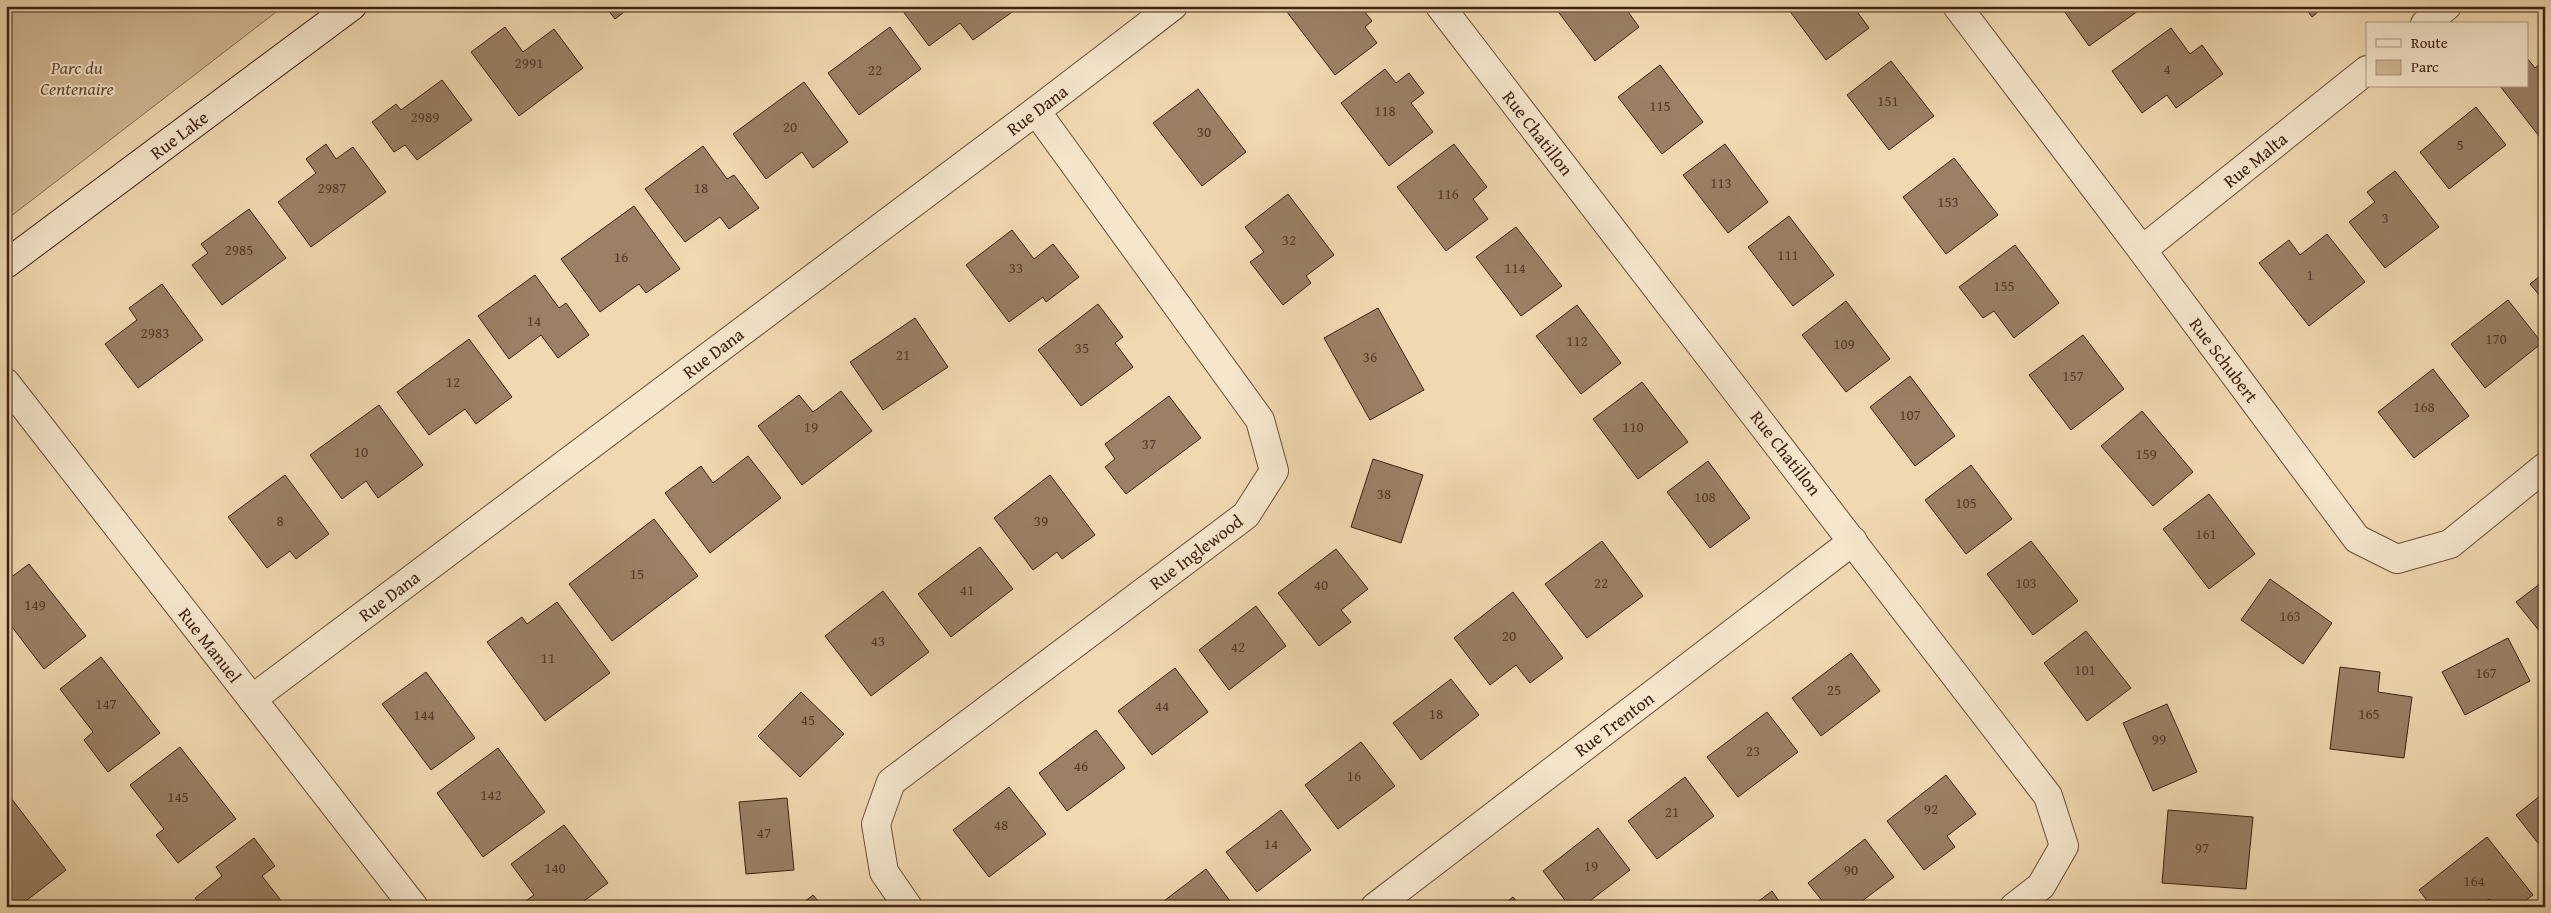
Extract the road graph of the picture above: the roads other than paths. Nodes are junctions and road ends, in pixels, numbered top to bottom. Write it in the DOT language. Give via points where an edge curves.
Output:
graph roads {
  1 [pos="352,6"];
  2 [pos="1173,6"];
  3 [pos="1440,6"];
  4 [pos="1957,6"];
  5 [pos="2447,6"];
  6 [pos="2427,22"];
  7 [pos="2366,71"];
  8 [pos="1036,111"];
  9 [pos="2142,250"];
  10 [pos="6,264"];
  11 [pos="6,383"];
  12 [pos="2545,467"];
  13 [pos="1853,541"];
  14 [pos="252,699"];
  15 [pos="414,907"];
  16 [pos="908,907"];
  17 [pos="1375,907"];
  18 [pos="2014,907"];
  1 -- 10 [label="street, Rue Lake"];
  2 -- 8 [label="street, Rue Dana"];
  3 -- 13 [label="street, Rue Chatillon"];
  4 -- 9 [label="street, Rue Schubert"];
  5 -- 6 [label="street"];
  7 -- 9 [label="street, Rue Malta"];
  8 -- 14 [label="street, Rue Dana"];
  8 -- 16 [label="street, Rue Inglewood" via="1260,420 1274,471 1246,515 891,782 876,824 884,872"];
  9 -- 12 [label="street, Rue Schubert" via="2358,539 2397,559 2450,544"];
  11 -- 14 [label="street, Rue Manuel"];
  13 -- 17 [label="street, Rue Trenton"];
  13 -- 18 [label="street, Rue Chatillon" via="2048,796 2064,846 2041,886"];
  14 -- 15 [label="street, Rue Manuel"];
}
